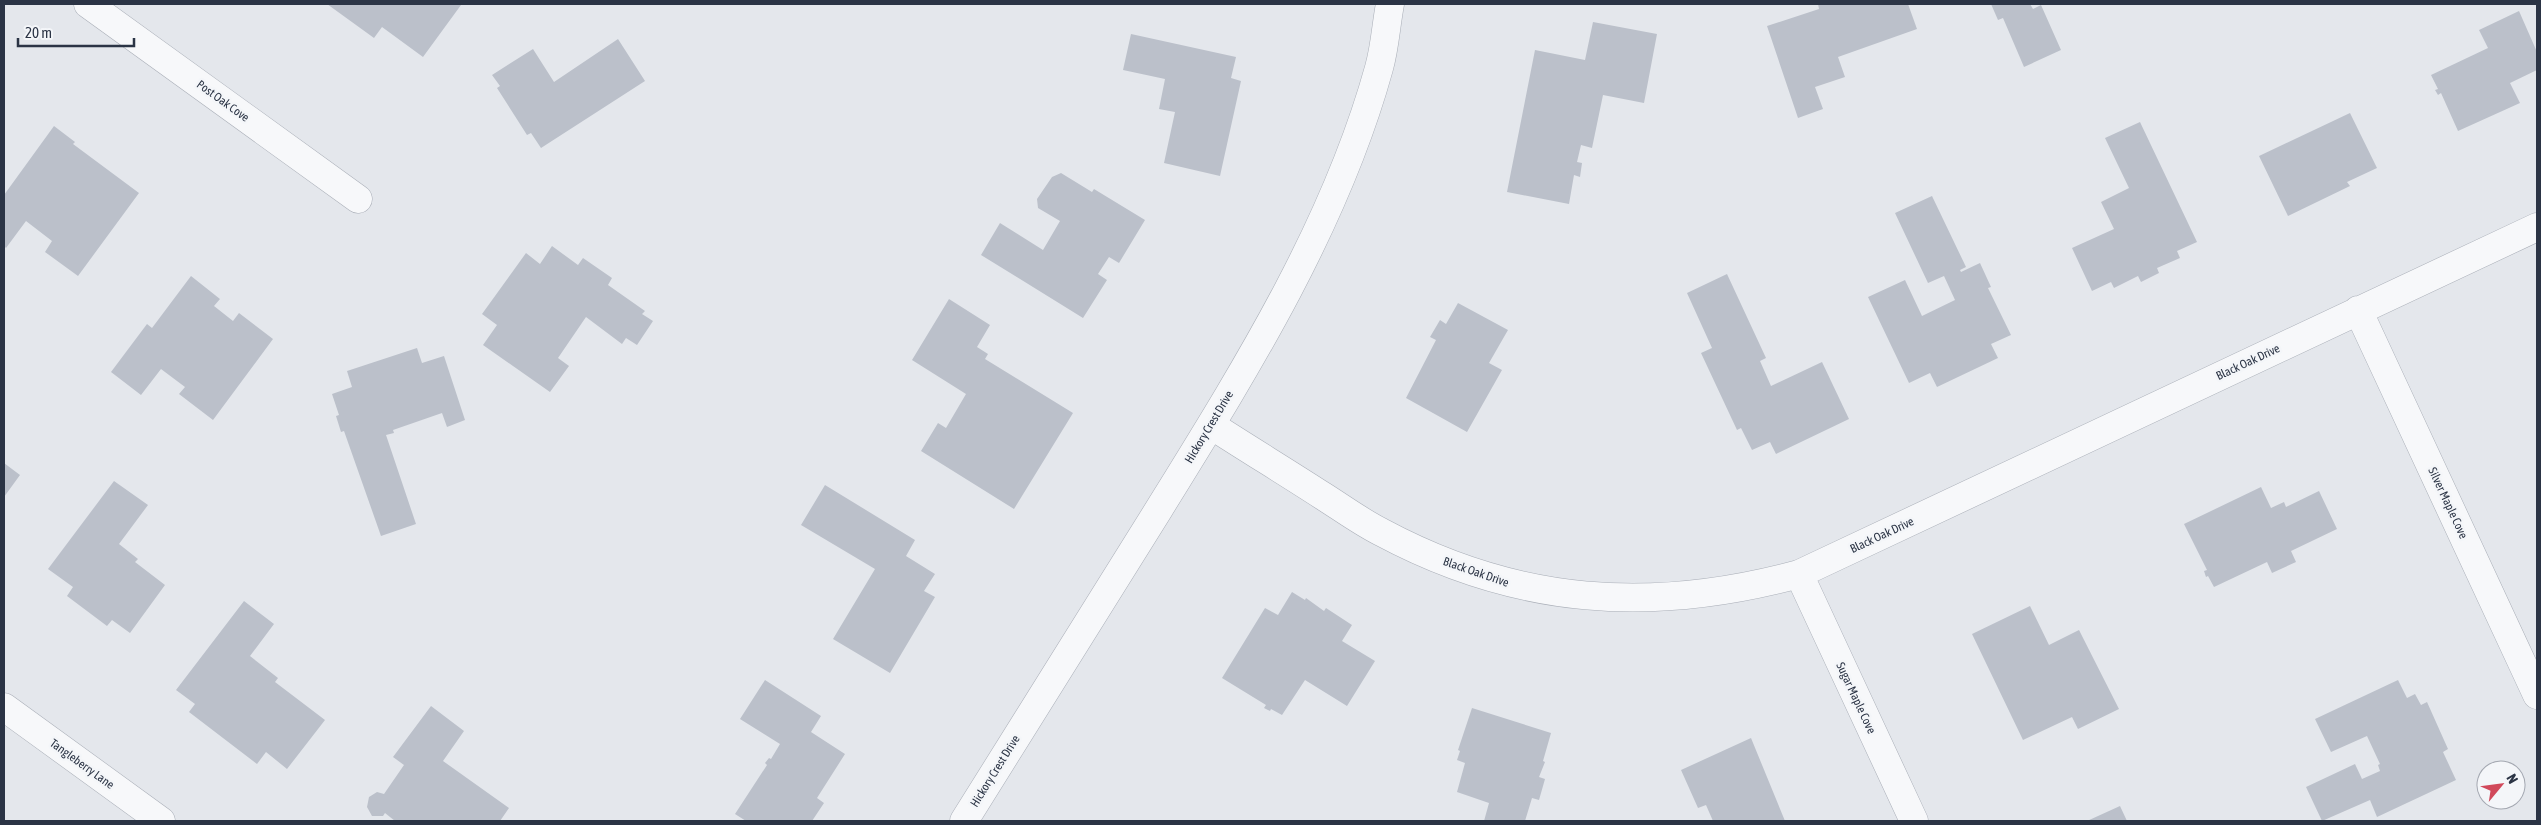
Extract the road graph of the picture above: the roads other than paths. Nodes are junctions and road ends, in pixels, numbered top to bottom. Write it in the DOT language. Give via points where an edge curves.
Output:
graph roads {
  1 [pos="88,4"];
  2 [pos="1390,4"];
  3 [pos="358,199"];
  4 [pos="2537,228"];
  5 [pos="2358,310"];
  6 [pos="1211,425"];
  7 [pos="1799,574"];
  8 [pos="2537,695"];
  9 [pos="4,707"];
  10 [pos="161,821"];
  11 [pos="964,821"];
  12 [pos="1914,821"];
  1 -- 3 [label="street, Post Oak Cove"];
  2 -- 6 [label="street, Hickory Crest Drive" via="1380,66 1354,146 1307,251"];
  4 -- 5 [label="street, Black Oak Drive"];
  5 -- 7 [label="street, Black Oak Drive"];
  5 -- 8 [label="street, Silver Maple Cove"];
  6 -- 7 [label="street, Black Oak Drive" via="1380,532 1452,565 1511,584 1564,594 1654,597 1754,586"];
  6 -- 11 [label="street, Hickory Crest Drive"];
  7 -- 12 [label="street, Sugar Maple Cove"];
  9 -- 10 [label="street, Tangleberry Lane"];
}
